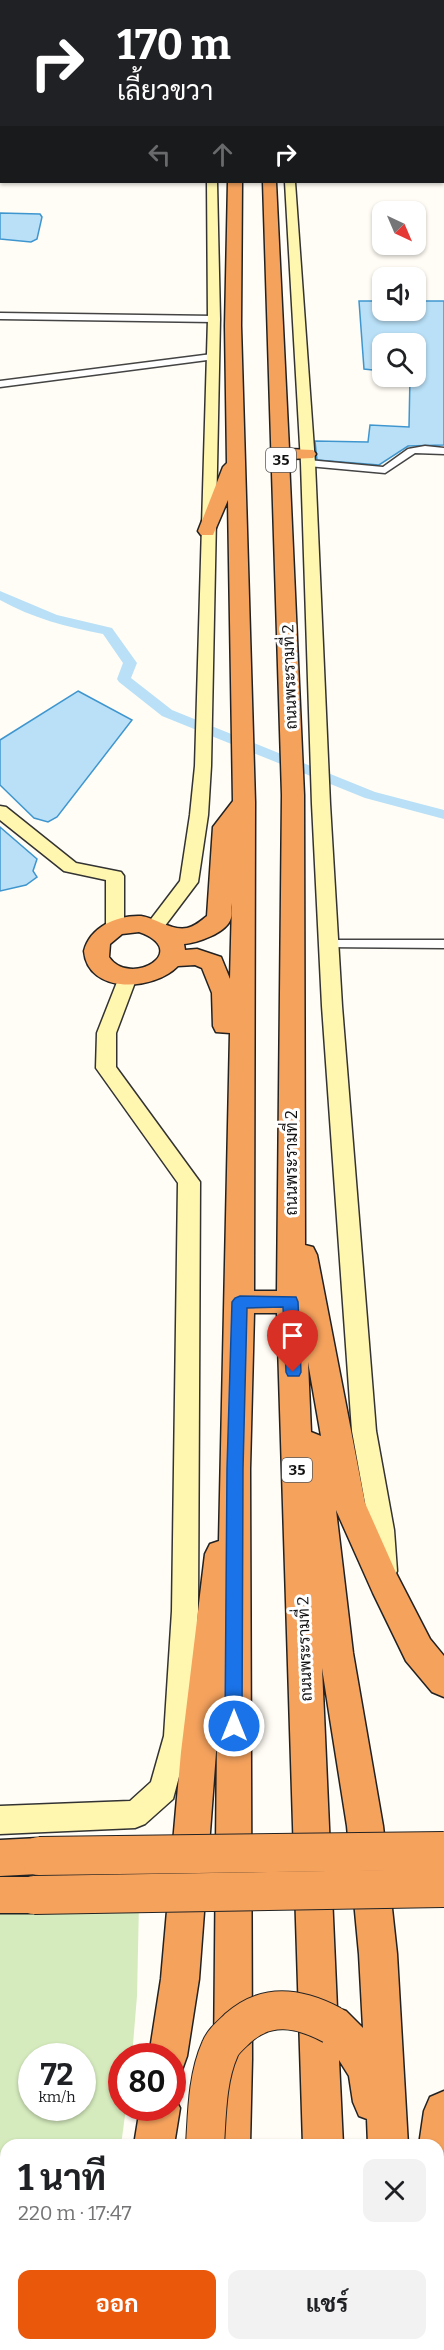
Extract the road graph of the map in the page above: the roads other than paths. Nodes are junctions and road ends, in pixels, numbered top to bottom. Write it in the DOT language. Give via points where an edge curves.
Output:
graph roads {
  1 [pos="212,183"];
  2 [pos="235,183"];
  3 [pos="270,183"];
  4 [pos="290,183"];
  5 [pos="0,316"];
  6 [pos="214,319"];
  7 [pos="212,357"];
  8 [pos="0,384"];
  9 [pos="444,451"];
  10 [pos="237,453"];
  11 [pos="280,454"];
  12 [pos="307,458"];
  13 [pos="207,531"];
  14 [pos="307,800"];
  15 [pos="244,802"];
  16 [pos="0,811"];
  17 [pos="115,928"];
  18 [pos="160,930"];
  19 [pos="329,944"];
  20 [pos="444,944"];
  21 [pos="173,958"];
  22 [pos="128,977"];
  23 [pos="241,1151"];
  24 [pos="291,1195"];
  25 [pos="240,1302"];
  26 [pos="291,1302"];
  27 [pos="235,1469"];
  28 [pos="384,1583"];
  29 [pos="444,1681"];
  30 [pos="0,1820"];
  31 [pos="444,1846"];
  32 [pos="367,1847"];
  33 [pos="444,1851"];
  34 [pos="0,1858"];
  35 [pos="444,1890"];
  36 [pos="372,1894"];
  37 [pos="17,1895"];
  38 [pos="170,2043"];
  39 [pos="444,2111"];
  40 [pos="158,2121"];
  41 [pos="155,2139"];
  42 [pos="206,2139"];
  43 [pos="230,2139"];
  44 [pos="323,2139"];
  45 [pos="374,2139"];
  46 [pos="388,2139"];
  47 [pos="440,2139"];
  1 -- 6 [label="main road"];
  2 -- 10 [label="highway" via="233,326"];
  3 -- 11 [label="highway, ถนนพระรามที่ 2 / 35"];
  4 -- 12 [label="main road, ถนนพระรามที่ 2 / 35"];
  5 -- 6 [label="street"];
  6 -- 7 [label="main road"];
  7 -- 8 [label="street"];
  7 -- 13 [label="main road"];
  9 -- 12 [label="street" via="411,450 385,470"];
  10 -- 13 [label="highway"];
  10 -- 15 [label="highway"];
  11 -- 12 [label="highway, 35"];
  11 -- 14 [label="highway, ถนนพระรามที่ 2 / 35" via="291,739"];
  12 -- 14 [label="main road, ถนนพระรามที่ 2 / 35" via="319,745"];
  13 -- 18 [label="main road" via="199,815 189,882"];
  14 -- 19 [label="main road, ถนนพระรามที่ 2 / 35"];
  14 -- 24 [label="highway, ถนนพระรามที่ 2 / 35"];
  15 -- 18 [label="highway" via="224,826 219,919 198,935 182,938"];
  15 -- 23 [label="highway"];
  16 -- 17 [label="main road" via="70,867 115,876"];
  17 -- 18 [label="highway" via="134,925"];
  17 -- 22 [label="highway" via="97,942 97,960 104,968"];
  18 -- 21 [label="highway" via="172,940"];
  19 -- 20 [label="street"];
  19 -- 28 [label="main road, ถนนพระรามที่ 2 / 35" via="364,1431 382,1530"];
  21 -- 22 [label="highway" via="155,973"];
  21 -- 23 [label="highway" via="197,957 212,963 224,993 225,1085"];
  22 -- 30 [label="main road" via="110,1019 103,1053 106,1068 189,1182 185,1611 177,1736 163,1790 135,1814"];
  23 -- 25 [label="highway"];
  24 -- 26 [label="highway, ถนนพระรามที่ 2 / 35"];
  24 -- 28 [label="highway" via="349,1503"];
  25 -- 26 [label="highway"];
  25 -- 27 [label="highway"];
  26 -- 32 [label="highway" via="323,1526 336,1653"];
  26 -- 44 [label="highway, ถนนพระรามที่ 2 / 35"];
  27 -- 38 [label="highway" via="216,1585 180,1979"];
  27 -- 43 [label="highway"];
  28 -- 29 [label="highway" via="418,1650"];
  31 -- 32 [label="highway"];
  32 -- 36 [label="highway"];
  33 -- 34 [label="highway, bridge"];
  35 -- 36 [label="highway"];
  35 -- 37 [label="highway, bridge"];
  36 -- 46 [label="highway"];
  39 -- 47 [label="highway"];
  40 -- 41 [label="highway"];
  42 -- 45 [label="highway, bridge" via="213,2075 221,2045 252,2016 271,2009 312,2013 335,2026 352,2045 368,2070"];
}
